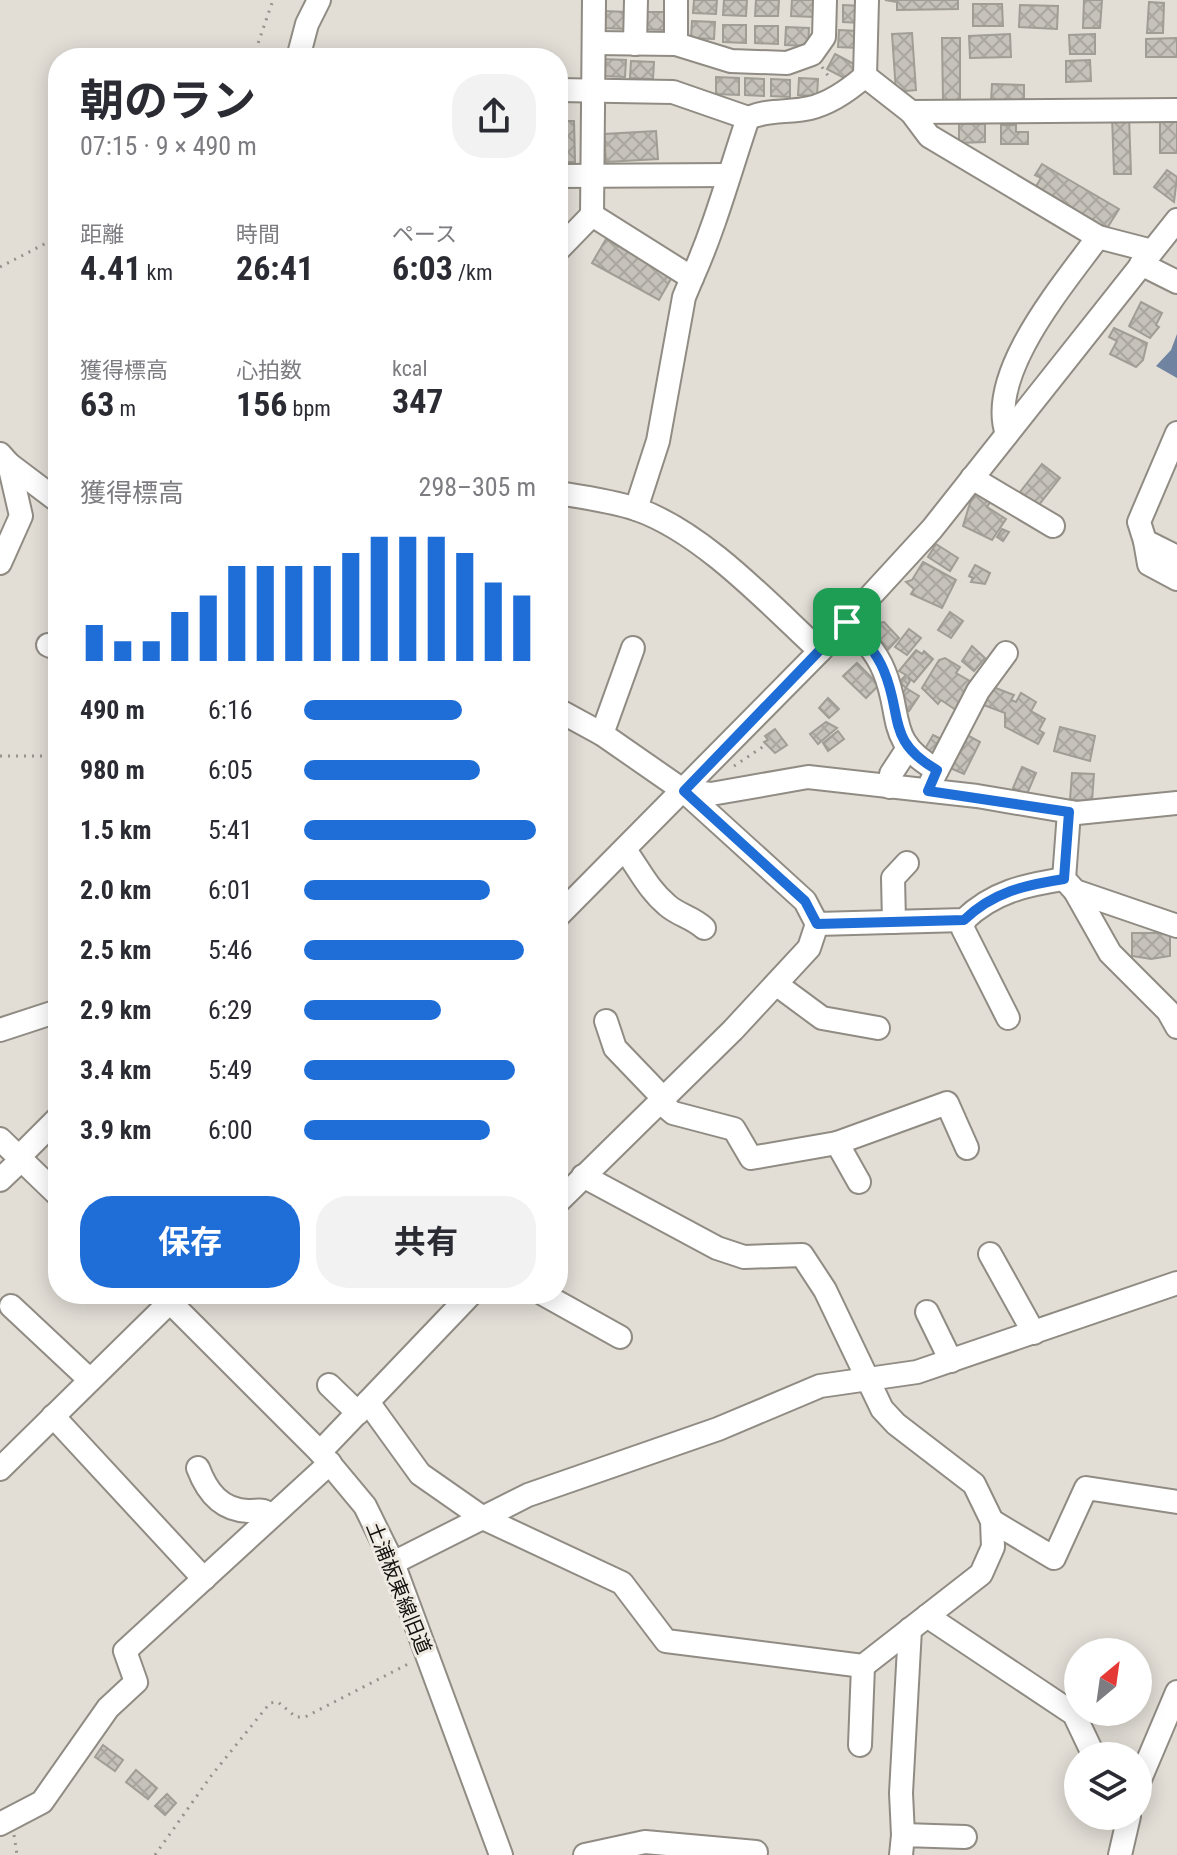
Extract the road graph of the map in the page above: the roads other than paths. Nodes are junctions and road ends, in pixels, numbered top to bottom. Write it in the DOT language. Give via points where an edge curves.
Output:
graph roads {
  1 [pos="319,0"];
  2 [pos="594,0"];
  3 [pos="636,0"];
  4 [pos="676,0"];
  5 [pos="825,0"];
  6 [pos="867,0"];
  7 [pos="594,43"];
  8 [pos="635,44"];
  9 [pos="676,44"];
  10 [pos="301,48"];
  11 [pos="865,76"];
  12 [pos="568,90"];
  13 [pos="594,91"];
  14 [pos="1177,110"];
  15 [pos="911,112"];
  16 [pos="748,118"];
  17 [pos="593,175"];
  18 [pos="728,175"];
  19 [pos="568,176"];
  20 [pos="592,215"];
  21 [pos="1177,220"];
  22 [pos="1098,237"];
  23 [pos="568,240"];
  24 [pos="1147,257"];
  25 [pos="692,278"];
  26 [pos="1177,282"];
  27 [pos="1177,433"];
  28 [pos="1007,434"];
  29 [pos="5,459"];
  30 [pos="1170,466"];
  31 [pos="972,478"];
  32 [pos="48,495"];
  33 [pos="568,495"];
  34 [pos="20,505"];
  35 [pos="636,509"];
  36 [pos="0,522"];
  37 [pos="1053,526"];
  38 [pos="1145,541"];
  39 [pos="1177,557"];
  40 [pos="0,563"];
  41 [pos="1177,579"];
  42 [pos="847,622"];
  43 [pos="633,648"];
  44 [pos="820,651"];
  45 [pos="1006,653"];
  46 [pos="568,715"];
  47 [pos="602,734"];
  48 [pos="908,748"];
  49 [pos="937,770"];
  50 [pos="890,787"];
  51 [pos="684,791"];
  52 [pos="928,791"];
  53 [pos="1177,803"];
  54 [pos="1069,812"];
  55 [pos="625,850"];
  56 [pos="907,863"];
  57 [pos="1070,885"];
  58 [pos="568,906"];
  59 [pos="964,920"];
  60 [pos="894,922"];
  61 [pos="817,924"];
  62 [pos="1177,926"];
  63 [pos="704,928"];
  64 [pos="776,984"];
  65 [pos="48,1014"];
  66 [pos="1008,1018"];
  67 [pos="606,1021"];
  68 [pos="1177,1027"];
  69 [pos="878,1028"];
  70 [pos="0,1030"];
  71 [pos="660,1099"];
  72 [pos="48,1129"];
  73 [pos="0,1139"];
  74 [pos="837,1143"];
  75 [pos="967,1148"];
  76 [pos="20,1159"];
  77 [pos="583,1176"];
  78 [pos="0,1180"];
  79 [pos="859,1182"];
  80 [pos="48,1186"];
  81 [pos="568,1192"];
  82 [pos="990,1254"];
  83 [pos="1177,1283"];
  84 [pos="163,1304"];
  85 [pos="177,1304"];
  86 [pos="461,1304"];
  87 [pos="561,1304"];
  88 [pos="11,1306"];
  89 [pos="927,1312"];
  90 [pos="1034,1333"];
  91 [pos="620,1337"];
  92 [pos="951,1361"];
  93 [pos="90,1380"];
  94 [pos="869,1381"];
  95 [pos="329,1385"];
  96 [pos="363,1407"];
  97 [pos="53,1416"];
  98 [pos="325,1457"];
  99 [pos="198,1468"];
  100 [pos="0,1469"];
  101 [pos="1177,1502"];
  102 [pos="271,1516"];
  103 [pos="483,1518"];
  104 [pos="992,1521"];
  105 [pos="393,1563"];
  106 [pos="204,1579"];
  107 [pos="919,1623"];
  108 [pos="863,1666"];
  109 [pos="1177,1692"];
  110 [pos="1088,1742"];
  111 [pos="860,1745"];
  112 [pos="1152,1751"];
  113 [pos="0,1824"];
  114 [pos="1116,1830"];
  115 [pos="1126,1830"];
  116 [pos="965,1837"];
  117 [pos="902,1845"];
  118 [pos="632,1850"];
  119 [pos="677,1850"];
  120 [pos="756,1851"];
  121 [pos="1121,1851"];
  122 [pos="588,1854"];
  123 [pos="501,1855"];
  1 -- 10 [label="street"];
  2 -- 7 [label="street"];
  3 -- 8 [label="street"];
  4 -- 9 [label="street"];
  5 -- 9 [label="street" via="824,37 812,54 787,63 731,61"];
  6 -- 11 [label="street"];
  7 -- 8 [label="street"];
  7 -- 13 [label="street"];
  8 -- 9 [label="street"];
  11 -- 15 [label="street"];
  11 -- 16 [label="street" via="842,95 810,108 765,111"];
  12 -- 13 [label="street"];
  13 -- 16 [label="street" via="673,92"];
  13 -- 17 [label="street"];
  14 -- 15 [label="street"];
  15 -- 22 [label="street" via="929,136"];
  16 -- 18 [label="street"];
  17 -- 18 [label="street"];
  17 -- 19 [label="street"];
  17 -- 20 [label="street"];
  18 -- 25 [label="street"];
  20 -- 23 [label="street"];
  20 -- 25 [label="street"];
  21 -- 24 [label="street"];
  22 -- 24 [label="street"];
  22 -- 28 [label="street" via="1036,323 1005,393 1001,417"];
  24 -- 26 [label="street"];
  24 -- 28 [label="street"];
  25 -- 35 [label="street" via="658,441"];
  27 -- 30 [label="street"];
  28 -- 31 [label="street"];
  29 -- 32 [label="street"];
  29 -- 34 [label="street"];
  30 -- 38 [label="street" via="1141,511"];
  31 -- 37 [label="street"];
  31 -- 42 [label="street"];
  33 -- 35 [label="street"];
  34 -- 36 [label="street"];
  34 -- 40 [label="street" via="21,516"];
  35 -- 44 [label="street" via="724,562"];
  38 -- 39 [label="street"];
  38 -- 41 [label="street" via="1149,564"];
  42 -- 44 [label="street"];
  42 -- 48 [label="street" via="872,647 883,668 895,725"];
  43 -- 47 [label="street"];
  44 -- 51 [label="street"];
  45 -- 49 [label="street" via="978,691"];
  46 -- 47 [label="street"];
  47 -- 51 [label="street"];
  48 -- 49 [label="street"];
  48 -- 50 [label="street" via="891,774"];
  49 -- 52 [label="street"];
  50 -- 51 [label="street" via="808,777 711,794"];
  50 -- 52 [label="street"];
  51 -- 55 [label="street"];
  51 -- 61 [label="street" via="805,901"];
  52 -- 54 [label="street"];
  53 -- 54 [label="street"];
  54 -- 57 [label="street"];
  55 -- 58 [label="street"];
  55 -- 63 [label="street" via="647,886 670,908"];
  56 -- 60 [label="street" via="893,878"];
  57 -- 59 [label="street" via="1025,885 984,901"];
  57 -- 62 [label="street"];
  57 -- 68 [label="street" via="1110,953 1168,1011"];
  59 -- 60 [label="street"];
  59 -- 66 [label="street" via="963,929"];
  60 -- 61 [label="street"];
  61 -- 64 [label="street" via="809,948"];
  64 -- 69 [label="street" via="822,1018"];
  64 -- 71 [label="street"];
  65 -- 70 [label="street"];
  67 -- 71 [label="street" via="615,1048"];
  71 -- 74 [label="street" via="673,1113 734,1129 751,1158"];
  71 -- 77 [label="street"];
  72 -- 76 [label="street"];
  73 -- 76 [label="street"];
  74 -- 75 [label="street" via="947,1103"];
  74 -- 79 [label="street"];
  76 -- 78 [label="street"];
  76 -- 80 [label="street"];
  77 -- 81 [label="street"];
  77 -- 94 [label="street" via="717,1248 744,1257 802,1255"];
  82 -- 90 [label="street"];
  83 -- 90 [label="street"];
  84 -- 93 [label="street"];
  85 -- 98 [label="street, 土浦板東線旧道"];
  86 -- 96 [label="street"];
  87 -- 91 [label="street"];
  88 -- 93 [label="street"];
  89 -- 92 [label="street"];
  90 -- 92 [label="street"];
  92 -- 94 [label="street"];
  93 -- 97 [label="street"];
  94 -- 103 [label="street" via="820,1386 718,1429 528,1495"];
  94 -- 104 [label="street" via="896,1424 974,1484"];
  95 -- 96 [label="street"];
  96 -- 98 [label="street"];
  96 -- 103 [label="street" via="420,1474"];
  97 -- 100 [label="street"];
  97 -- 106 [label="street"];
  98 -- 102 [label="street"];
  98 -- 105 [label="street, 土浦板東線旧道" via="365,1506"];
  99 -- 102 [label="street" via="217,1501 232,1508 263,1509"];
  101 -- 104 [label="street" via="1086,1488 1054,1558"];
  102 -- 106 [label="street"];
  103 -- 105 [label="street"];
  103 -- 108 [label="street" via="622,1583 666,1641"];
  104 -- 107 [label="street" via="993,1547 981,1574"];
  105 -- 123 [label="street, 土浦板東線旧道"];
  106 -- 113 [label="street" via="125,1651 136,1682 108,1708 42,1802"];
  107 -- 108 [label="street"];
  107 -- 110 [label="street" via="1074,1714"];
  107 -- 117 [label="street" via="901,1793"];
  108 -- 111 [label="street"];
  109 -- 112 [label="street"];
  114 -- 121 [label="street"];
  115 -- 121 [label="street"];
  116 -- 117 [label="street"];
  118 -- 119 [label="street" via="645,1842"];
  118 -- 122 [label="street"];
  119 -- 120 [label="street"];
}
